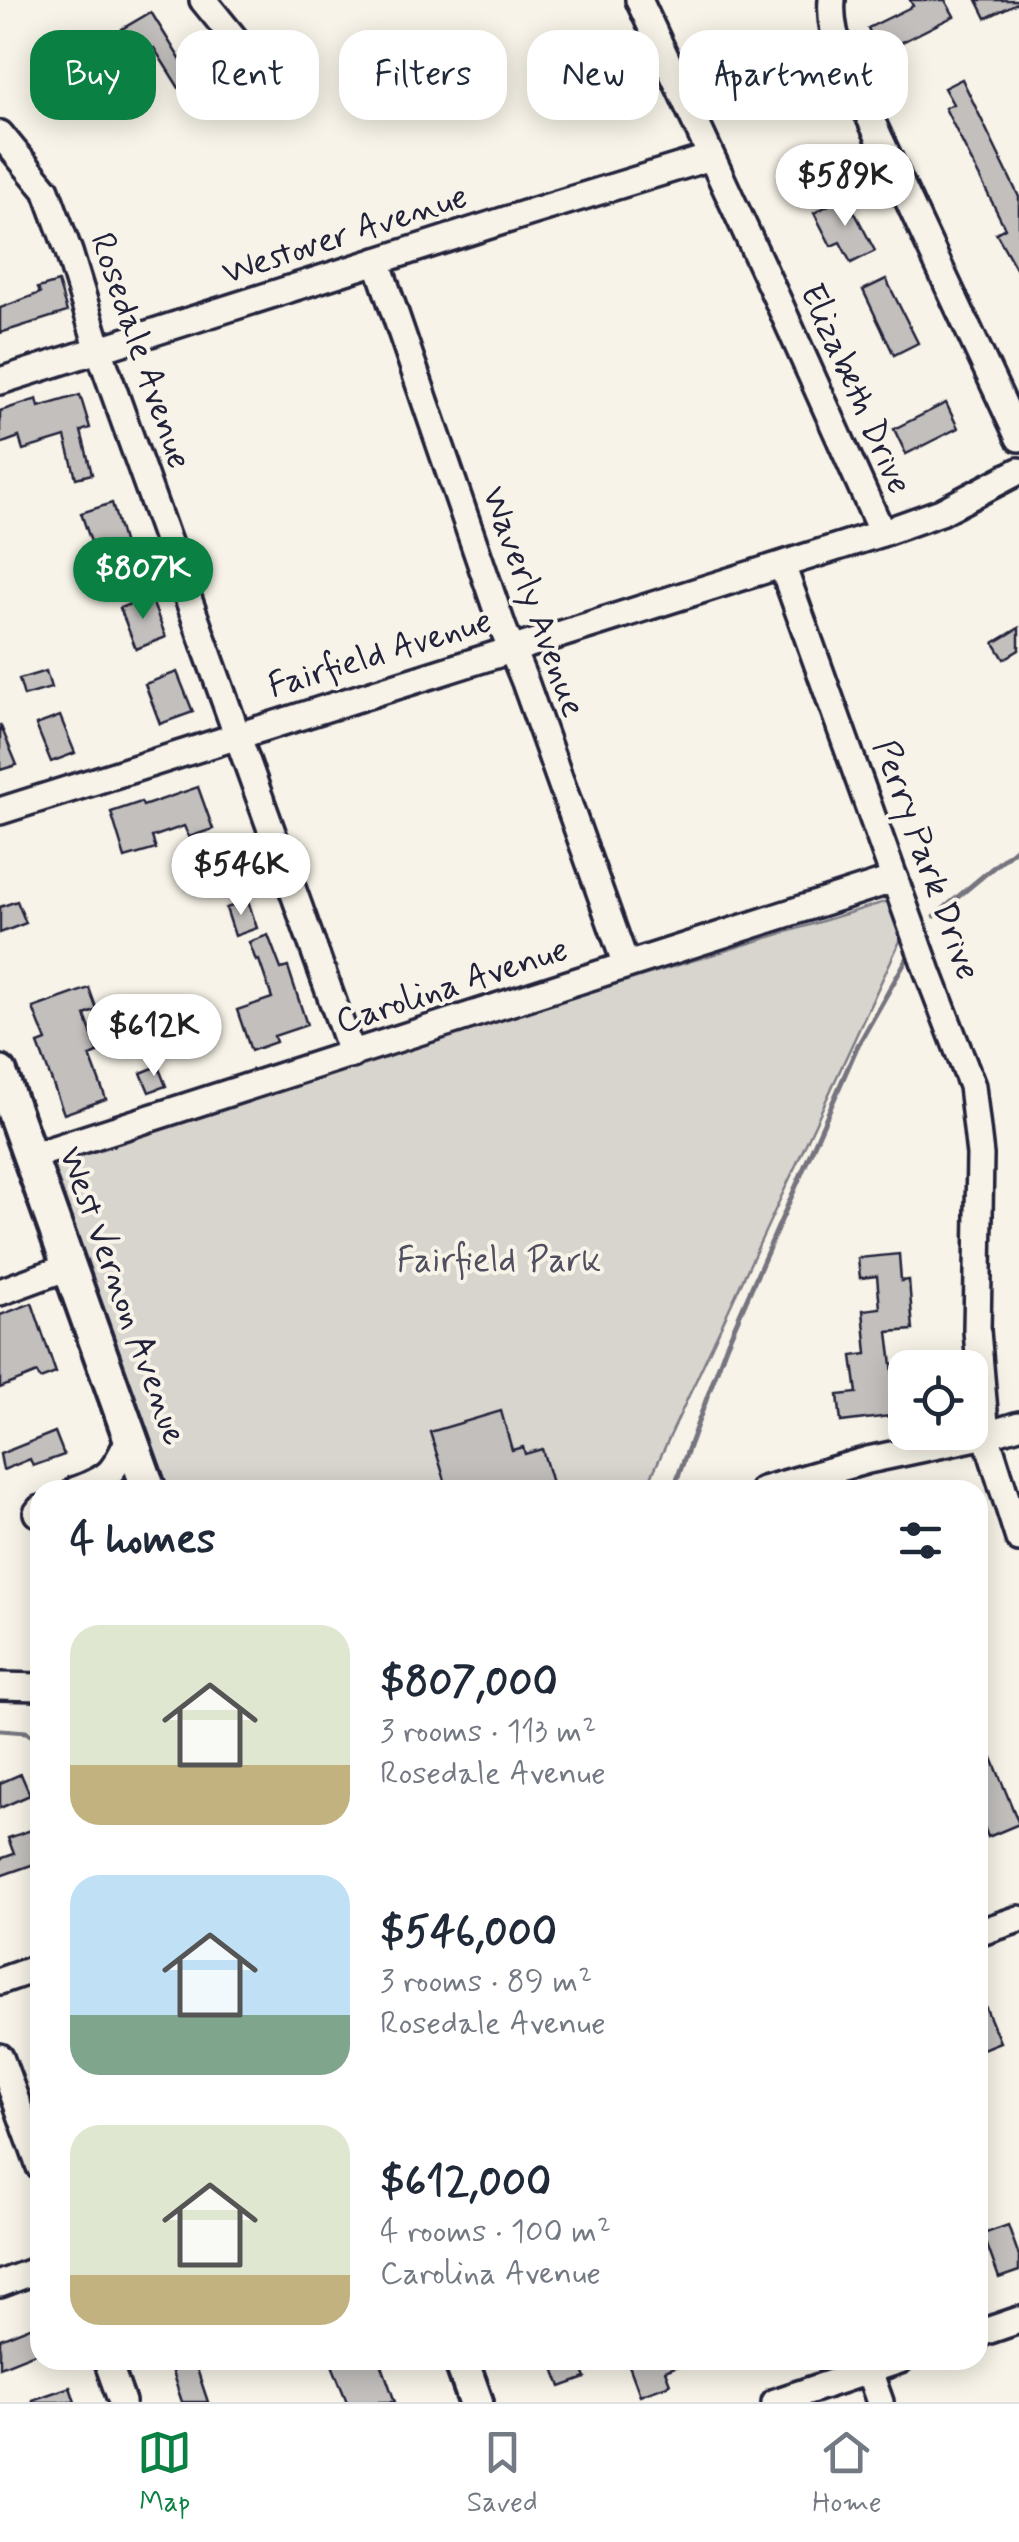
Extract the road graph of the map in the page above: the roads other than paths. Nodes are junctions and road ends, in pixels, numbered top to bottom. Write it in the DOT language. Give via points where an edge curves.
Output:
graph roads {
  1 [pos="203,0"];
  2 [pos="639,0"];
  3 [pos="832,0"];
  4 [pos="227,30"];
  5 [pos="0,134"];
  6 [pos="711,157"];
  7 [pos="377,262"];
  8 [pos="99,350"];
  9 [pos="0,381"];
  10 [pos="1019,438"];
  11 [pos="1019,470"];
  12 [pos="882,534"];
  13 [pos="782,564"];
  14 [pos="512,650"];
  15 [pos="236,735"];
  16 [pos="0,811"];
  17 [pos="895,880"];
  18 [pos="626,965"];
  19 [pos="352,1055"];
  20 [pos="0,1073"];
  21 [pos="30,1157"];
  22 [pos="68,1267"];
  23 [pos="0,1292"];
  24 [pos="979,1350"];
  25 [pos="1019,1426"];
  26 [pos="988,1434"];
  27 [pos="130,1437"];
  28 [pos="988,1441"];
  29 [pos="915,1450"];
  30 [pos="101,1480"];
  31 [pos="145,1480"];
  32 [pos="798,1480"];
  33 [pos="1019,1539"];
  34 [pos="0,1686"];
  35 [pos="30,1686"];
  36 [pos="1019,1919"];
  37 [pos="988,1930"];
  38 [pos="30,1970"];
  39 [pos="0,1981"];
  40 [pos="0,2056"];
  41 [pos="30,2139"];
  42 [pos="30,2273"];
  43 [pos="0,2284"];
  44 [pos="1019,2320"];
  45 [pos="988,2331"];
  46 [pos="111,2370"];
  47 [pos="465,2370"];
  48 [pos="855,2370"];
  49 [pos="869,2370"];
  50 [pos="122,2402"];
  51 [pos="476,2402"];
  52 [pos="775,2402"];
  53 [pos="880,2402"];
  1 -- 4 [label="street"];
  2 -- 6 [label="street, Elizabeth Drive"];
  3 -- 10 [label="street" via="833,32 844,62"];
  5 -- 8 [label="street, Rosedale Avenue" via="46,190"];
  6 -- 7 [label="street, Westover Avenue"];
  6 -- 12 [label="street, Elizabeth Drive"];
  7 -- 8 [label="street, Westover Avenue"];
  7 -- 14 [label="street, Waverly Avenue"];
  8 -- 9 [label="street, Westover Avenue"];
  8 -- 15 [label="street, Rosedale Avenue"];
  11 -- 12 [label="street, Fairfield Avenue" via="942,512"];
  12 -- 13 [label="street, Fairfield Avenue"];
  13 -- 14 [label="street, Fairfield Avenue"];
  13 -- 17 [label="street, Perry Park Drive"];
  14 -- 15 [label="street, Fairfield Avenue"];
  14 -- 18 [label="street, Waverly Avenue"];
  15 -- 16 [label="street, Fairfield Avenue"];
  15 -- 19 [label="street, Rosedale Avenue"];
  17 -- 18 [label="street, Carolina Avenue"];
  17 -- 24 [label="street, Perry Park Drive" via="976,1099"];
  18 -- 19 [label="street, Carolina Avenue"];
  19 -- 21 [label="street, Carolina Avenue"];
  20 -- 21 [label="main road, West Vernon Avenue"];
  21 -- 22 [label="main road, West Vernon Avenue"];
  22 -- 23 [label="street"];
  22 -- 27 [label="main road, West Vernon Avenue"];
  25 -- 26 [label="street"];
  27 -- 30 [label="street"];
  27 -- 31 [label="main road, West Vernon Avenue"];
  28 -- 33 [label="street, Perry Park Drive"];
  29 -- 32 [label="street"];
  34 -- 35 [label="street"];
  36 -- 37 [label="street"];
  38 -- 39 [label="street"];
  40 -- 41 [label="street"];
  42 -- 43 [label="street"];
  44 -- 45 [label="street"];
  46 -- 50 [label="street"];
  47 -- 51 [label="main road"];
  48 -- 52 [label="street"];
  49 -- 53 [label="street"];
}
